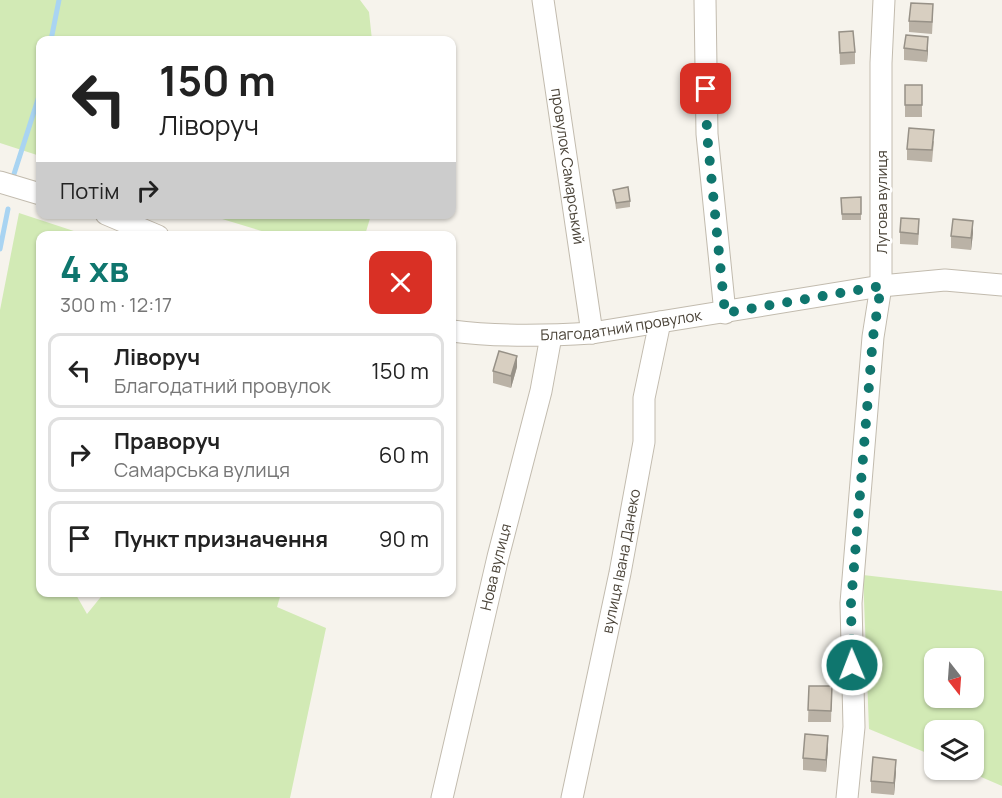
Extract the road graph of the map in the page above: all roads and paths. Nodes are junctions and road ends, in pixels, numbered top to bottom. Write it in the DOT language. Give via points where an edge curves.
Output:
graph roads {
  1 [pos="543,0"];
  2 [pos="705,0"];
  3 [pos="884,0"];
  4 [pos="0,182"];
  5 [pos="36,193"];
  6 [pos="117,219"];
  7 [pos="146,231"];
  8 [pos="1002,285"];
  9 [pos="881,286"];
  10 [pos="725,313"];
  11 [pos="660,322"];
  12 [pos="456,332"];
  13 [pos="592,333"];
  14 [pos="551,336"];
  15 [pos="442,798"];
  16 [pos="572,798"];
  17 [pos="847,798"];
  1 -- 13 [label="street, провулок Самарський"];
  2 -- 10 [label="street" via="707,134"];
  3 -- 9 [label="street, Лугова вулиця"];
  4 -- 5 [label="street"];
  6 -- 7 [label="street"];
  8 -- 9 [label="street, Благодатний провулок" via="945,280"];
  9 -- 10 [label="street, Благодатний провулок"];
  9 -- 17 [label="street, Лугова вулиця" via="873,337 851,603 854,727"];
  10 -- 11 [label="street, Благодатний провулок"];
  11 -- 13 [label="street, Благодатний провулок"];
  11 -- 16 [label="street, вулиця Івана Данеко" via="644,398 644,442 632,508"];
  12 -- 14 [label="street, Благодатний провулок"];
  13 -- 14 [label="street, Благодатний провулок"];
  14 -- 15 [label="street, Нова вулиця"];
}
